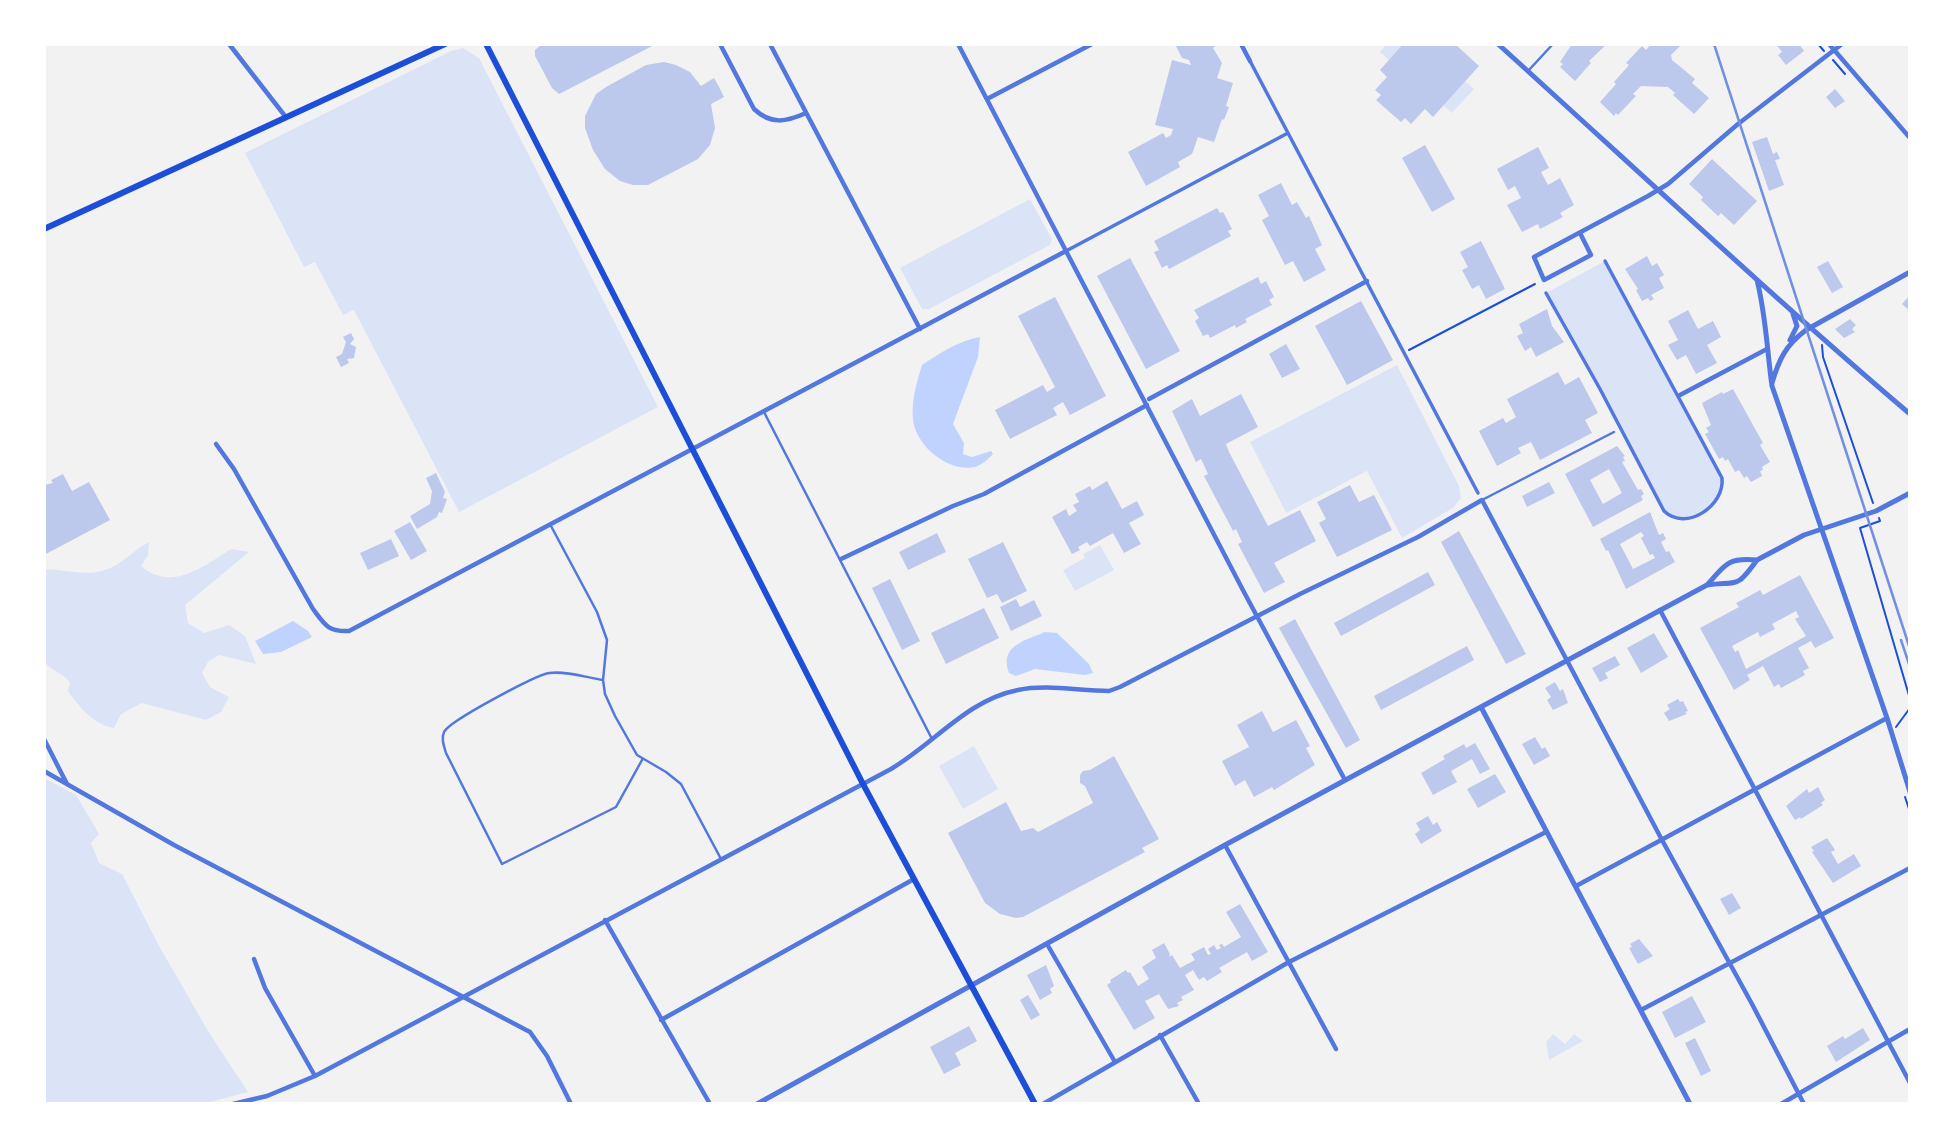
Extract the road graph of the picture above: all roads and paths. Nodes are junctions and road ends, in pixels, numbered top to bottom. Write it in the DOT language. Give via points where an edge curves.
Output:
graph roads {
  1 [pos="229,44"];
  2 [pos="445,44"];
  3 [pos="486,44"];
  4 [pos="720,44"];
  5 [pos="770,44"];
  6 [pos="958,44"];
  7 [pos="1092,44"];
  8 [pos="1241,44"];
  9 [pos="1498,44"];
  10 [pos="1553,44"];
  11 [pos="1818,44"];
  12 [pos="1829,44"];
  13 [pos="1842,44"];
  14 [pos="1821,47"];
  15 [pos="1833,49"];
  16 [pos="1250,61"];
  17 [pos="1528,71"];
  18 [pos="987,99"];
  19 [pos="806,113"];
  20 [pos="285,116"];
  21 [pos="1288,133"];
  22 [pos="1910,138"];
  23 [pos="1657,191"];
  24 [pos="44,229"];
  25 [pos="1580,233"];
  26 [pos="1066,251"];
  27 [pos="1605,261"];
  28 [pos="1910,272"];
  29 [pos="1757,279"];
  30 [pos="1367,281"];
  31 [pos="1535,284"];
  32 [pos="1546,293"];
  33 [pos="1789,308"];
  34 [pos="1811,328"];
  35 [pos="920,329"];
  36 [pos="1824,340"];
  37 [pos="1767,349"];
  38 [pos="1405,352"];
  39 [pos="1783,352"];
  40 [pos="1772,386"];
  41 [pos="1681,395"];
  42 [pos="1148,402"];
  43 [pos="764,412"];
  44 [pos="1910,414"];
  45 [pos="1614,432"];
  46 [pos="216,444"];
  47 [pos="693,449"];
  48 [pos="1478,493"];
  49 [pos="1910,493"];
  50 [pos="1482,500"];
  51 [pos="1877,511"];
  52 [pos="550,523"];
  53 [pos="1821,529"];
  54 [pos="841,559"];
  55 [pos="1757,560"];
  56 [pos="1706,586"];
  57 [pos="1660,610"];
  58 [pos="1256,616"];
  59 [pos="1566,660"];
  60 [pos="603,681"];
  61 [pos="1910,699"];
  62 [pos="1481,706"];
  63 [pos="1887,718"];
  64 [pos="44,739"];
  65 [pos="933,740"];
  66 [pos="642,760"];
  67 [pos="44,771"];
  68 [pos="1345,780"];
  69 [pos="863,784"];
  70 [pos="68,785"];
  71 [pos="1756,790"];
  72 [pos="1910,792"];
  73 [pos="1546,832"];
  74 [pos="1662,841"];
  75 [pos="1225,845"];
  76 [pos="721,859"];
  77 [pos="1910,868"];
  78 [pos="914,879"];
  79 [pos="1576,886"];
  80 [pos="1823,916"];
  81 [pos="605,920"];
  82 [pos="1047,944"];
  83 [pos="254,959"];
  84 [pos="1289,962"];
  85 [pos="1730,964"];
  86 [pos="972,985"];
  87 [pos="463,996"];
  88 [pos="1641,1010"];
  89 [pos="661,1020"];
  90 [pos="1910,1029"];
  91 [pos="1160,1035"];
  92 [pos="1889,1043"];
  93 [pos="1336,1049"];
  94 [pos="1115,1062"];
  95 [pos="315,1076"];
  96 [pos="1910,1083"];
  97 [pos="1799,1095"];
  98 [pos="233,1104"];
  99 [pos="571,1104"];
  100 [pos="710,1104"];
  101 [pos="757,1104"];
  102 [pos="1035,1104"];
  103 [pos="1043,1104"];
  104 [pos="1199,1104"];
  105 [pos="1690,1104"];
  106 [pos="1781,1104"];
  107 [pos="1804,1104"];
  1 -- 20 [label="street"];
  2 -- 20 [label="main road"];
  3 -- 47 [label="main road"];
  4 -- 19 [label="street" via="754,109 763,117 778,122"];
  5 -- 19 [label="street"];
  6 -- 18 [label="street"];
  7 -- 18 [label="street"];
  8 -- 16 [label="street"];
  9 -- 17 [label="street"];
  10 -- 17 [label="lane"];
  11 -- 14 [label="path"];
  12 -- 15 [label="street"];
  13 -- 15 [label="street"];
  15 -- 22 [label="street"];
  15 -- 23 [label="street"];
  16 -- 21 [label="street"];
  17 -- 23 [label="street"];
  18 -- 26 [label="street"];
  19 -- 35 [label="street"];
  20 -- 24 [label="main road"];
  21 -- 26 [label="street"];
  21 -- 30 [label="street"];
  23 -- 25 [label="street"];
  23 -- 29 [label="street"];
  25 -- 25 [label="street" via="1533,258 1544,280 1591,255"];
  26 -- 35 [label="street"];
  26 -- 42 [label="street"];
  27 -- 32 [label="street" via="1722,478 1713,505 1680,520 1664,511"];
  28 -- 34 [label="street"];
  29 -- 33 [label="street"];
  29 -- 37 [label="street"];
  30 -- 38 [label="street"];
  30 -- 42 [label="street"];
  31 -- 38 [label="path"];
  33 -- 34 [label="street"];
  33 -- 39 [label="street" via="1797,326"];
  34 -- 36 [label="street"];
  34 -- 39 [label="street"];
  35 -- 43 [label="street"];
  36 -- 44 [label="street"];
  36 -- 51 [label="path" via="1823,357"];
  37 -- 40 [label="street"];
  37 -- 41 [label="street"];
  38 -- 48 [label="street"];
  39 -- 40 [label="street"];
  40 -- 53 [label="street"];
  42 -- 54 [label="street" via="984,494"];
  42 -- 58 [label="street"];
  43 -- 47 [label="street"];
  43 -- 54 [label="lane"];
  45 -- 50 [label="lane"];
  46 -- 52 [label="street" via="313,609 325,626 337,631 368,623"];
  47 -- 52 [label="street"];
  47 -- 69 [label="main road"];
  49 -- 51 [label="street"];
  50 -- 58 [label="street" via="1418,537"];
  50 -- 59 [label="street"];
  51 -- 53 [label="street"];
  51 -- 61 [label="path" via="1880,521 1860,528"];
  52 -- 60 [label="lane" via="607,640"];
  53 -- 55 [label="street"];
  53 -- 63 [label="street"];
  54 -- 65 [label="lane"];
  55 -- 56 [label="street" via="1734,584"];
  55 -- 56 [label="street" via="1730,561"];
  56 -- 57 [label="street"];
  57 -- 59 [label="street"];
  57 -- 71 [label="street"];
  58 -- 65 [label="street" via="1109,691 1040,687 993,697 952,722"];
  58 -- 68 [label="street"];
  59 -- 62 [label="street"];
  59 -- 74 [label="street"];
  60 -- 66 [label="lane" via="615,716"];
  60 -- 66 [label="lane" via="546,674 464,715 444,732 446,753 502,864 616,807"];
  62 -- 68 [label="street"];
  62 -- 73 [label="street"];
  63 -- 71 [label="street"];
  63 -- 72 [label="street"];
  64 -- 70 [label="street"];
  65 -- 69 [label="street"];
  66 -- 76 [label="lane" via="681,784"];
  67 -- 70 [label="street"];
  68 -- 75 [label="street"];
  69 -- 76 [label="street"];
  69 -- 78 [label="main road"];
  70 -- 87 [label="street"];
  71 -- 74 [label="street"];
  71 -- 80 [label="street"];
  73 -- 79 [label="street"];
  73 -- 84 [label="street"];
  74 -- 79 [label="street"];
  74 -- 85 [label="street"];
  75 -- 82 [label="street"];
  75 -- 84 [label="street"];
  76 -- 81 [label="street"];
  77 -- 80 [label="street"];
  78 -- 86 [label="main road"];
  78 -- 89 [label="street"];
  79 -- 88 [label="street"];
  80 -- 85 [label="street"];
  80 -- 92 [label="street"];
  81 -- 87 [label="street"];
  81 -- 89 [label="street"];
  82 -- 86 [label="street"];
  82 -- 94 [label="street"];
  83 -- 95 [label="street" via="265,988"];
  84 -- 91 [label="street"];
  84 -- 93 [label="street"];
  85 -- 88 [label="street"];
  85 -- 97 [label="street"];
  86 -- 101 [label="street"];
  86 -- 102 [label="main road"];
  87 -- 95 [label="street"];
  87 -- 99 [label="street" via="530,1032"];
  88 -- 105 [label="street"];
  89 -- 100 [label="street"];
  90 -- 92 [label="street"];
  91 -- 94 [label="street"];
  91 -- 104 [label="street"];
  92 -- 96 [label="street"];
  92 -- 97 [label="street"];
  94 -- 103 [label="street"];
  95 -- 98 [label="street"];
  97 -- 106 [label="street"];
  97 -- 107 [label="street"];
}
